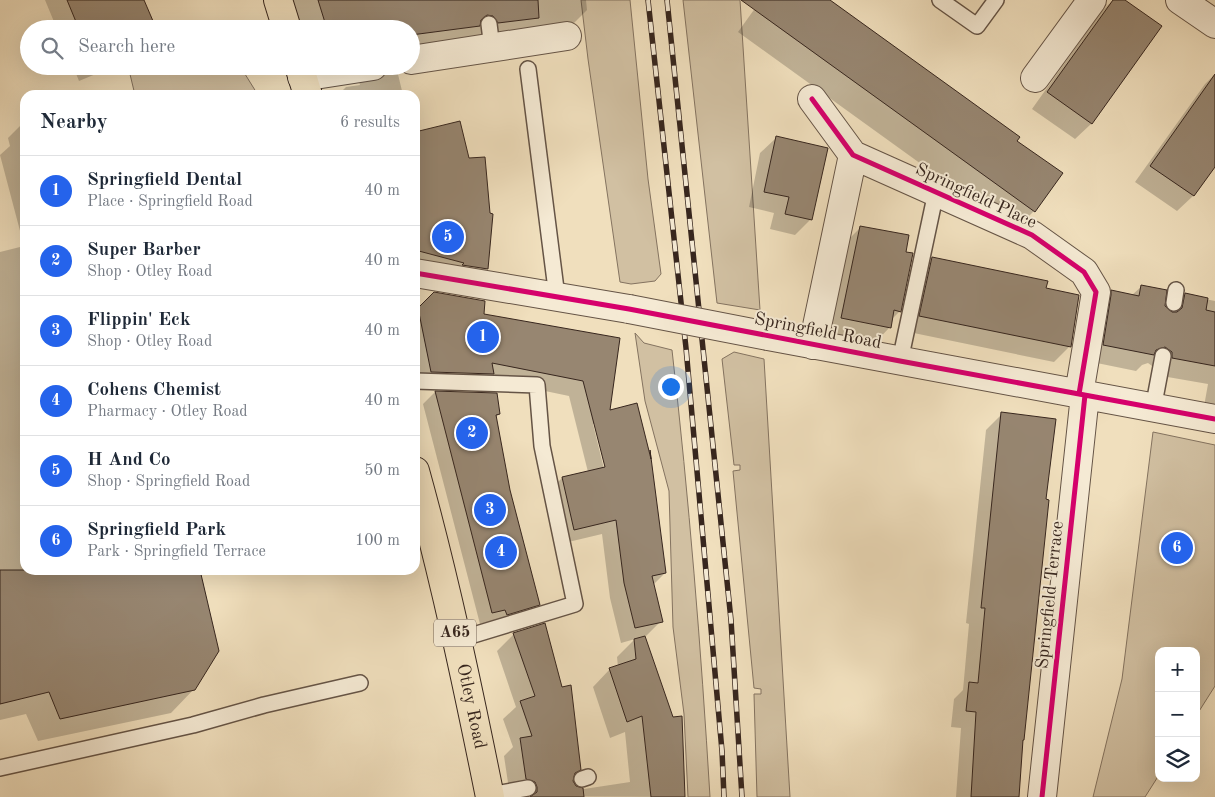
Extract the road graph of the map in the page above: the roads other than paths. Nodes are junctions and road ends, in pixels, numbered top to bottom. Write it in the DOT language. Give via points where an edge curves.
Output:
graph roads {
  1 [pos="278,0"];
  2 [pos="940,0"];
  3 [pos="996,0"];
  4 [pos="1092,0"];
  5 [pos="1180,0"];
  6 [pos="284,20"];
  7 [pos="1215,24"];
  8 [pos="567,36"];
  9 [pos="420,57"];
  10 [pos="528,69"];
  11 [pos="328,75"];
  12 [pos="1035,78"];
  13 [pos="303,80"];
  14 [pos="812,99"];
  15 [pos="853,155"];
  16 [pos="936,192"];
  17 [pos="420,273"];
  18 [pos="557,296"];
  19 [pos="813,344"];
  20 [pos="1163,356"];
  21 [pos="900,361"];
  22 [pos="420,381"];
  23 [pos="1082,394"];
  24 [pos="1153,409"];
  25 [pos="1215,419"];
  26 [pos="420,489"];
  27 [pos="457,640"];
  28 [pos="360,683"];
  29 [pos="0,768"];
  30 [pos="528,788"];
  31 [pos="490,796"];
  32 [pos="1042,797"];
  1 -- 6 [label="main road"];
  2 -- 3 [label="lane" via="977,26"];
  4 -- 12 [label="street"];
  5 -- 7 [label="street"];
  8 -- 9 [label="street" via="491,36"];
  10 -- 18 [label="lane"];
  11 -- 13 [label="street"];
  14 -- 15 [label="street, Springfield Place"];
  15 -- 16 [label="street, Springfield Place"];
  15 -- 19 [label="street"];
  16 -- 21 [label="lane"];
  16 -- 23 [label="street, Springfield Place" via="1032,235 1084,272 1096,292"];
  17 -- 18 [label="street, Springfield Road"];
  18 -- 19 [label="street, Springfield Road, bridge"];
  19 -- 21 [label="street, Springfield Road"];
  20 -- 24 [label="lane"];
  21 -- 23 [label="street, Springfield Road"];
  22 -- 27 [label="lane" via="537,385 542,446 575,604"];
  23 -- 24 [label="street, Springfield Road"];
  23 -- 32 [label="street, Springfield Terrace"];
  24 -- 25 [label="street, Springfield Road"];
  26 -- 27 [label="main road, Otley Road / A65"];
  27 -- 31 [label="main road, Otley Road / A65"];
  28 -- 29 [label="lane" via="193,725"];
  30 -- 31 [label="lane"];
}
